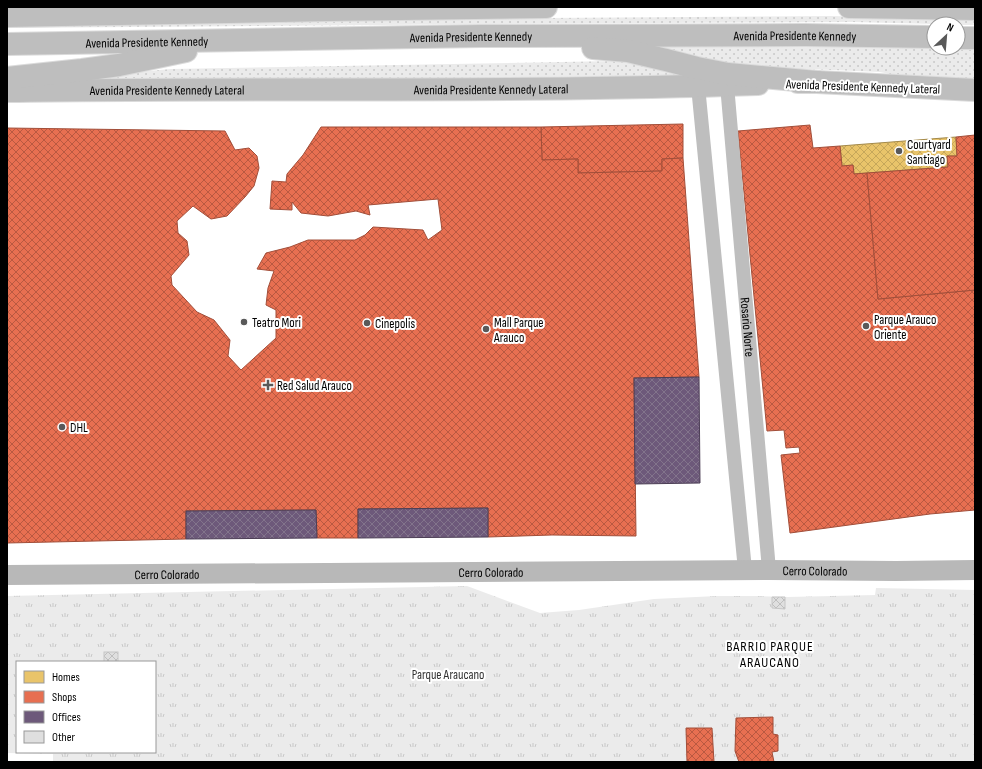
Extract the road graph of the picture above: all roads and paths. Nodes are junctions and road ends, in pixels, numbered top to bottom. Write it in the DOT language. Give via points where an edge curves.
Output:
graph roads {
  1 [pos="302,7"];
  2 [pos="546,7"];
  3 [pos="849,7"];
  4 [pos="975,8"];
  5 [pos="330,10"];
  6 [pos="10,16"];
  7 [pos="481,36"];
  8 [pos="926,37"];
  9 [pos="238,40"];
  10 [pos="12,45"];
  11 [pos="7,78"];
  12 [pos="817,82"];
  13 [pos="727,85"];
  14 [pos="698,86"];
  15 [pos="975,90"];
  16 [pos="7,91"];
  17 [pos="745,570"];
  18 [pos="769,570"];
  19 [pos="975,570"];
  20 [pos="7,575"];
  1 -- 5 [label="main road"];
  2 -- 5 [label="main road"];
  3 -- 4 [label="main road"];
  5 -- 6 [label="main road"];
  7 -- 8 [label="main road, Avenida Presidente Kennedy"];
  7 -- 9 [label="main road, Avenida Presidente Kennedy"];
  7 -- 12 [label="main road" via="628,51 728,74"];
  9 -- 10 [label="main road, Avenida Presidente Kennedy"];
  9 -- 11 [label="main road" via="119,65"];
  12 -- 13 [label="main road, Avenida Presidente Kennedy Lateral"];
  12 -- 15 [label="main road, Avenida Presidente Kennedy Lateral"];
  13 -- 14 [label="main road, Avenida Presidente Kennedy Lateral"];
  13 -- 18 [label="street, Rosario Norte"];
  14 -- 16 [label="main road, Avenida Presidente Kennedy Lateral" via="451,90"];
  14 -- 17 [label="street, Rosario Norte"];
  17 -- 18 [label="street, Cerro Colorado"];
  17 -- 20 [label="street, Cerro Colorado"];
  18 -- 19 [label="street, Cerro Colorado"];
}
